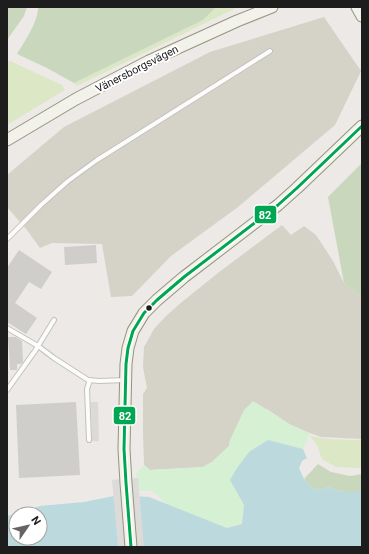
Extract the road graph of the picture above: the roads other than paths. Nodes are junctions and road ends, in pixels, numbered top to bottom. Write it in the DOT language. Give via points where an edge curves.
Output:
graph roads {
  1 [pos="272,7"];
  2 [pos="357,7"];
  3 [pos="362,16"];
  4 [pos="270,50"];
  5 [pos="362,126"];
  6 [pos="7,140"];
  7 [pos="7,239"];
  8 [pos="54,320"];
  9 [pos="7,328"];
  10 [pos="38,346"];
  11 [pos="90,380"];
  12 [pos="126,380"];
  13 [pos="7,390"];
  14 [pos="89,440"];
  15 [pos="131,547"];
  1 -- 6 [label="street, Vänersborgsvägen" via="149,61 76,99"];
  2 -- 3 [label="street"];
  4 -- 7 [label="lane" via="97,160 62,186"];
  5 -- 12 [label="street" via="278,205 184,277 149,308 131,337"];
  8 -- 10 [label="lane"];
  9 -- 10 [label="lane"];
  10 -- 11 [label="lane"];
  10 -- 13 [label="lane"];
  11 -- 12 [label="lane"];
  11 -- 14 [label="lane" via="87,388"];
  12 -- 15 [label="street" via="124,449"];
}
